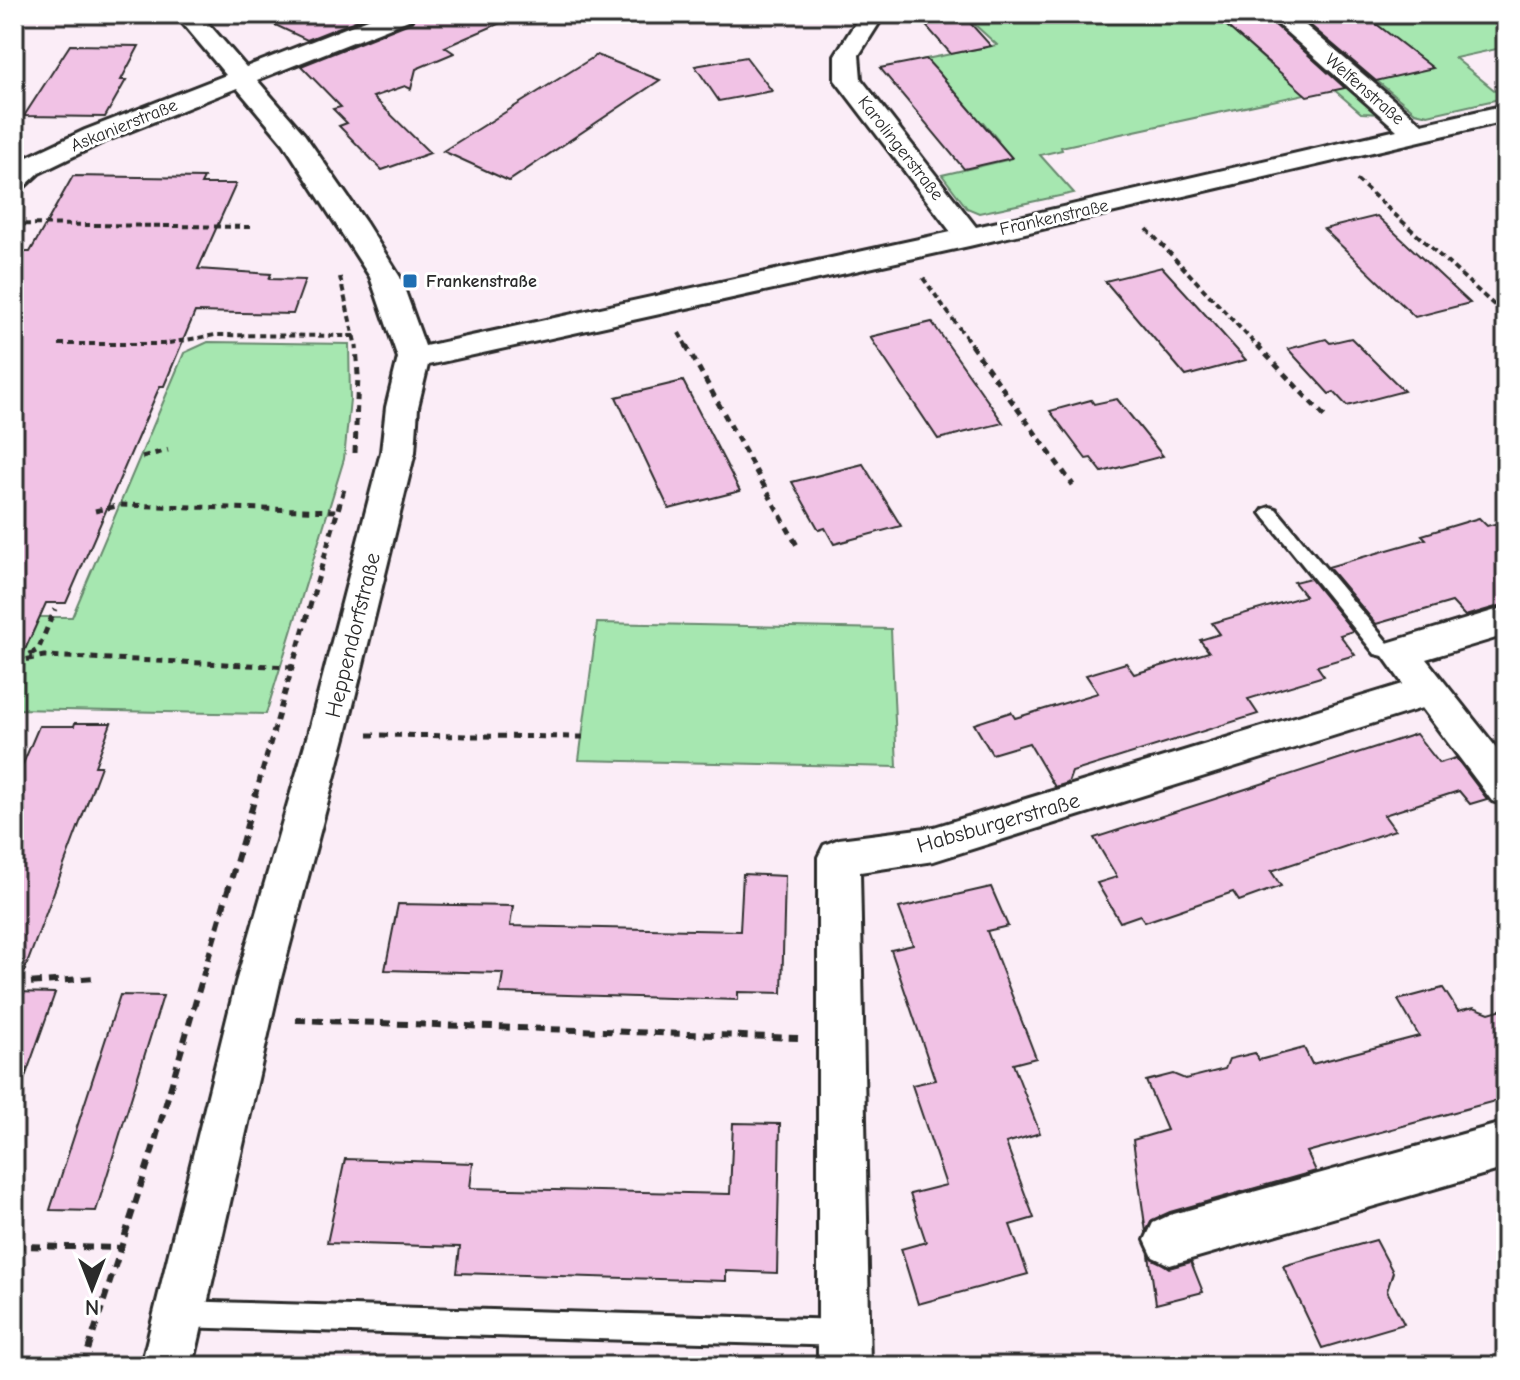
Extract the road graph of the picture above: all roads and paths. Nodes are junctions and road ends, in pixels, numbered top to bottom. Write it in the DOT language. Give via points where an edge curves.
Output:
graph roads {
  1 [pos="187,14"];
  2 [pos="402,14"];
  3 [pos="873,14"];
  4 [pos="1278,14"];
  5 [pos="240,78"];
  6 [pos="1506,113"];
  7 [pos="1416,133"];
  8 [pos="1329,155"];
  9 [pos="14,181"];
  10 [pos="1122,202"];
  11 [pos="14,224"];
  12 [pos="250,227"];
  13 [pos="969,237"];
  14 [pos="904,251"];
  15 [pos="337,267"];
  16 [pos="663,305"];
  17 [pos="1506,316"];
  18 [pos="355,336"];
  19 [pos="59,344"];
  20 [pos="414,358"];
  21 [pos="1325,417"];
  22 [pos="168,450"];
  23 [pos="142,457"];
  24 [pos="350,468"];
  25 [pos="346,482"];
  26 [pos="1073,485"];
  27 [pos="95,511"];
  28 [pos="337,511"];
  29 [pos="1270,513"];
  30 [pos="799,549"];
  31 [pos="55,609"];
  32 [pos="1506,621"];
  33 [pos="1400,653"];
  34 [pos="14,662"];
  35 [pos="293,667"];
  36 [pos="1430,691"];
  37 [pos="327,734"];
  38 [pos="583,737"];
  39 [pos="1506,789"];
  40 [pos="96,978"];
  41 [pos="14,984"];
  42 [pos="249,1018"];
  43 [pos="843,1039"];
  44 [pos="1506,1145"];
  45 [pos="24,1181"];
  46 [pos="14,1211"];
  47 [pos="1170,1240"];
  48 [pos="14,1246"];
  49 [pos="124,1248"];
  50 [pos="178,1314"];
  51 [pos="845,1350"];
  52 [pos="83,1366"];
  53 [pos="156,1366"];
  54 [pos="167,1366"];
  1 -- 5 [label="street"];
  2 -- 5 [label="street, Askanierstraße"];
  3 -- 13 [label="street, Karolingerstraße" via="847,55 848,80"];
  4 -- 7 [label="street, Welfenstraße"];
  5 -- 9 [label="street, Askanierstraße" via="52,155"];
  5 -- 20 [label="street" via="295,140 352,223 385,277"];
  6 -- 7 [label="street, Frankenstraße"];
  7 -- 8 [label="street, Frankenstraße"];
  8 -- 10 [label="street, Frankenstraße"];
  8 -- 17 [label="path"];
  10 -- 13 [label="street, Frankenstraße"];
  10 -- 21 [label="path"];
  11 -- 12 [label="path"];
  13 -- 14 [label="street, Frankenstraße"];
  14 -- 16 [label="street, Frankenstraße"];
  14 -- 26 [label="path"];
  15 -- 18 [label="path"];
  16 -- 20 [label="street, Frankenstraße"];
  16 -- 30 [label="path"];
  18 -- 19 [label="path" via="215,335 163,344"];
  18 -- 24 [label="path" via="358,375"];
  20 -- 37 [label="street, Heppendorfstraße" via="398,452"];
  22 -- 23 [label="path"];
  25 -- 28 [label="path"];
  27 -- 28 [label="path" via="121,505"];
  28 -- 35 [label="path"];
  29 -- 33 [label="lane" via="1382,649"];
  31 -- 34 [label="path" via="38,650"];
  32 -- 33 [label="street"];
  33 -- 36 [label="street"];
  34 -- 35 [label="path" via="44,656"];
  35 -- 49 [label="path"];
  36 -- 39 [label="street"];
  36 -- 43 [label="street, Habsburgerstraße" via="934,844 839,857"];
  37 -- 38 [label="path"];
  37 -- 42 [label="street, Heppendorfstraße"];
  40 -- 41 [label="path"];
  42 -- 43 [label="path"];
  42 -- 50 [label="street, Heppendorfstraße"];
  43 -- 51 [label="street, Habsburgerstraße"];
  44 -- 47 [label="street"];
  45 -- 46 [label="path"];
  48 -- 49 [label="path"];
  49 -- 52 [label="path"];
  50 -- 51 [label="lane"];
  50 -- 53 [label="street, Heppendorfstraße"];
  50 -- 54 [label="street, Heppendorfstraße"];
}
